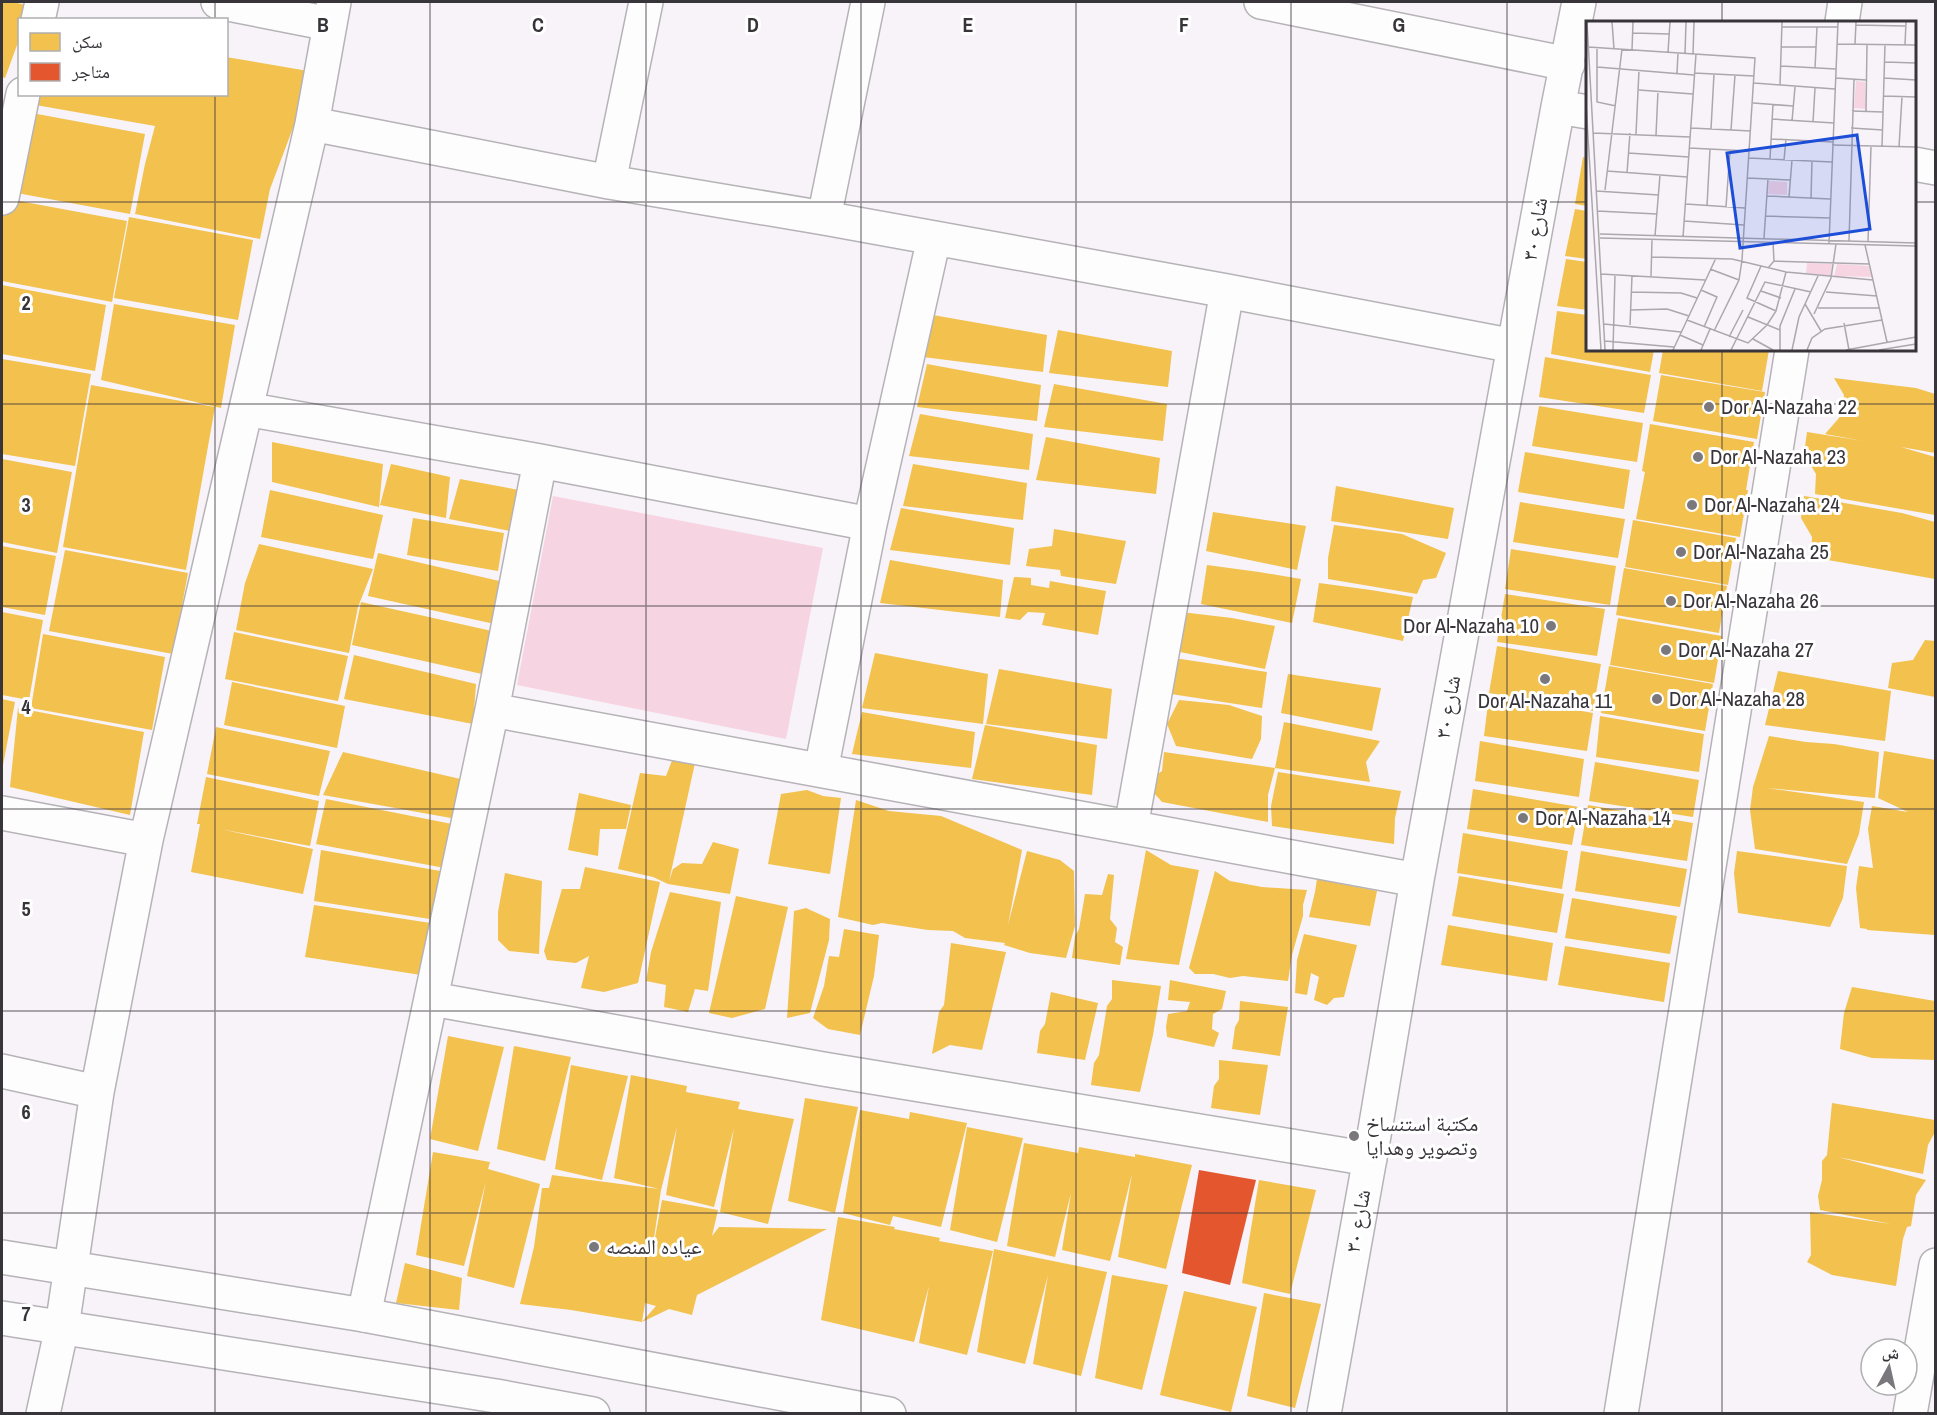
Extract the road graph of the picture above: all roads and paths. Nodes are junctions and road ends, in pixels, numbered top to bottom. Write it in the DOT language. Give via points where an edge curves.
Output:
graph roads {
  1 [pos="42,2"];
  2 [pos="218,2"];
  3 [pos="646,2"];
  4 [pos="868,2"];
  5 [pos="1261,2"];
  6 [pos="1579,2"];
  7 [pos="1845,2"];
  8 [pos="332,13"];
  9 [pos="38,18"];
  10 [pos="1842,21"];
  11 [pos="1568,64"];
  12 [pos="23,96"];
  13 [pos="1573,109"];
  14 [pos="312,124"];
  15 [pos="1916,164"];
  16 [pos="1935,168"];
  17 [pos="609,182"];
  18 [pos="2,198"];
  19 [pos="824,218"];
  20 [pos="934,238"];
  21 [pos="1227,291"];
  22 [pos="1514,346"];
  23 [pos="1792,351"];
  24 [pos="246,409"];
  25 [pos="540,461"];
  26 [pos="870,524"];
  27 [pos="492,710"];
  28 [pos="821,770"];
  29 [pos="2,813"];
  30 [pos="1131,827"];
  31 [pos="146,840"];
  32 [pos="1417,880"];
  33 [pos="432,999"];
  34 [pos="2,1071"];
  35 [pos="97,1092"];
  36 [pos="1370,1158"];
  37 [pos="2,1257"];
  38 [pos="1935,1265"];
  39 [pos="71,1267"];
  40 [pos="364,1314"];
  41 [pos="2,1318"];
  42 [pos="62,1327"];
  43 [pos="495,1405"];
  44 [pos="43,1413"];
  45 [pos="593,1413"];
  46 [pos="889,1413"];
  47 [pos="1323,1413"];
  48 [pos="1621,1413"];
  49 [pos="1910,1413"];
  1 -- 9 [label="street"];
  2 -- 8 [label="street"];
  3 -- 17 [label="street"];
  4 -- 19 [label="street"];
  5 -- 11 [label="street"];
  6 -- 11 [label="street, شارع ٣٠"];
  7 -- 10 [label="street"];
  8 -- 14 [label="street"];
  11 -- 13 [label="street, شارع ٣٠"];
  12 -- 18 [label="street"];
  13 -- 22 [label="street, شارع ٣٠"];
  14 -- 17 [label="street"];
  14 -- 24 [label="street"];
  15 -- 16 [label="street"];
  17 -- 19 [label="street"];
  19 -- 20 [label="street"];
  20 -- 21 [label="street"];
  20 -- 26 [label="street"];
  21 -- 22 [label="street"];
  21 -- 30 [label="street"];
  22 -- 32 [label="street, شارع ٣٠"];
  23 -- 48 [label="street"];
  24 -- 25 [label="street"];
  24 -- 31 [label="street"];
  25 -- 26 [label="street"];
  25 -- 27 [label="street"];
  26 -- 28 [label="street"];
  27 -- 28 [label="street"];
  27 -- 33 [label="street"];
  28 -- 30 [label="street"];
  29 -- 31 [label="street"];
  30 -- 32 [label="street"];
  31 -- 35 [label="street"];
  32 -- 36 [label="street, شارع ٣٠"];
  33 -- 36 [label="street" via="812,1067"];
  33 -- 40 [label="street"];
  34 -- 35 [label="street"];
  35 -- 39 [label="street"];
  36 -- 47 [label="street, شارع ٣٠"];
  37 -- 39 [label="street"];
  38 -- 49 [label="street"];
  39 -- 40 [label="street"];
  39 -- 42 [label="street"];
  40 -- 46 [label="street"];
  41 -- 42 [label="street"];
  42 -- 43 [label="street"];
  42 -- 44 [label="street"];
  43 -- 45 [label="street"];
}
